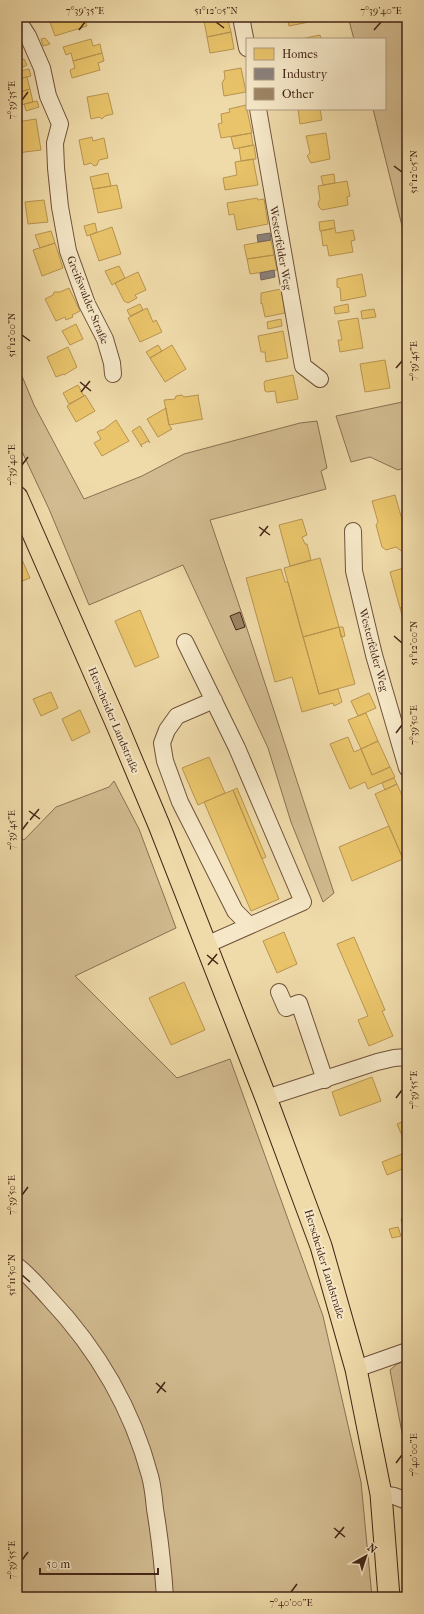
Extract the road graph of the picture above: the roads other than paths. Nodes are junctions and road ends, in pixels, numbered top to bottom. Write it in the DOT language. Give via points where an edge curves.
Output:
graph roads {
  1 [pos="241,17"];
  2 [pos="17,19"];
  3 [pos="246,43"];
  4 [pos="258,110"];
  5 [pos="113,374"];
  6 [pos="320,379"];
  7 [pos="17,497"];
  8 [pos="353,531"];
  9 [pos="185,642"];
  10 [pos="214,700"];
  11 [pos="407,767"];
  12 [pos="249,925"];
  13 [pos="206,946"];
  14 [pos="278,992"];
  15 [pos="407,1057"];
  16 [pos="325,1080"];
  17 [pos="266,1098"];
  18 [pos="17,1266"];
  19 [pos="407,1352"];
  20 [pos="356,1369"];
  21 [pos="381,1494"];
  22 [pos="407,1501"];
  23 [pos="166,1597"];
  24 [pos="389,1597"];
  1 -- 3 [label="street"];
  2 -- 5 [label="street, Greifswalder Straße" via="28,36 42,68 48,96 60,124 55,143 56,168 68,251 87,304 104,340"];
  4 -- 6 [label="street, Westerfelder Weg" via="303,366"];
  7 -- 13 [label="main road, Herscheider Landstraße" via="120,732"];
  8 -- 11 [label="street, Westerfelder Weg" via="354,571 374,655"];
  9 -- 10 [label="street"];
  10 -- 12 [label="street" via="176,716 166,730 162,743 165,761 180,802 235,911"];
  10 -- 12 [label="street" via="303,902"];
  12 -- 13 [label="street"];
  13 -- 17 [label="main road, Herscheider Landstraße"];
  14 -- 16 [label="street" via="286,1008 299,1003"];
  15 -- 16 [label="street" via="377,1062"];
  16 -- 17 [label="street"];
  17 -- 20 [label="main road, Herscheider Landstraße" via="321,1246"];
  18 -- 23 [label="street" via="63,1312 86,1341 106,1370 132,1422 150,1477"];
  19 -- 20 [label="street"];
  20 -- 21 [label="main road, Herscheider Landstraße"];
  21 -- 22 [label="street"];
  21 -- 24 [label="main road, Herscheider Landstraße"];
}
